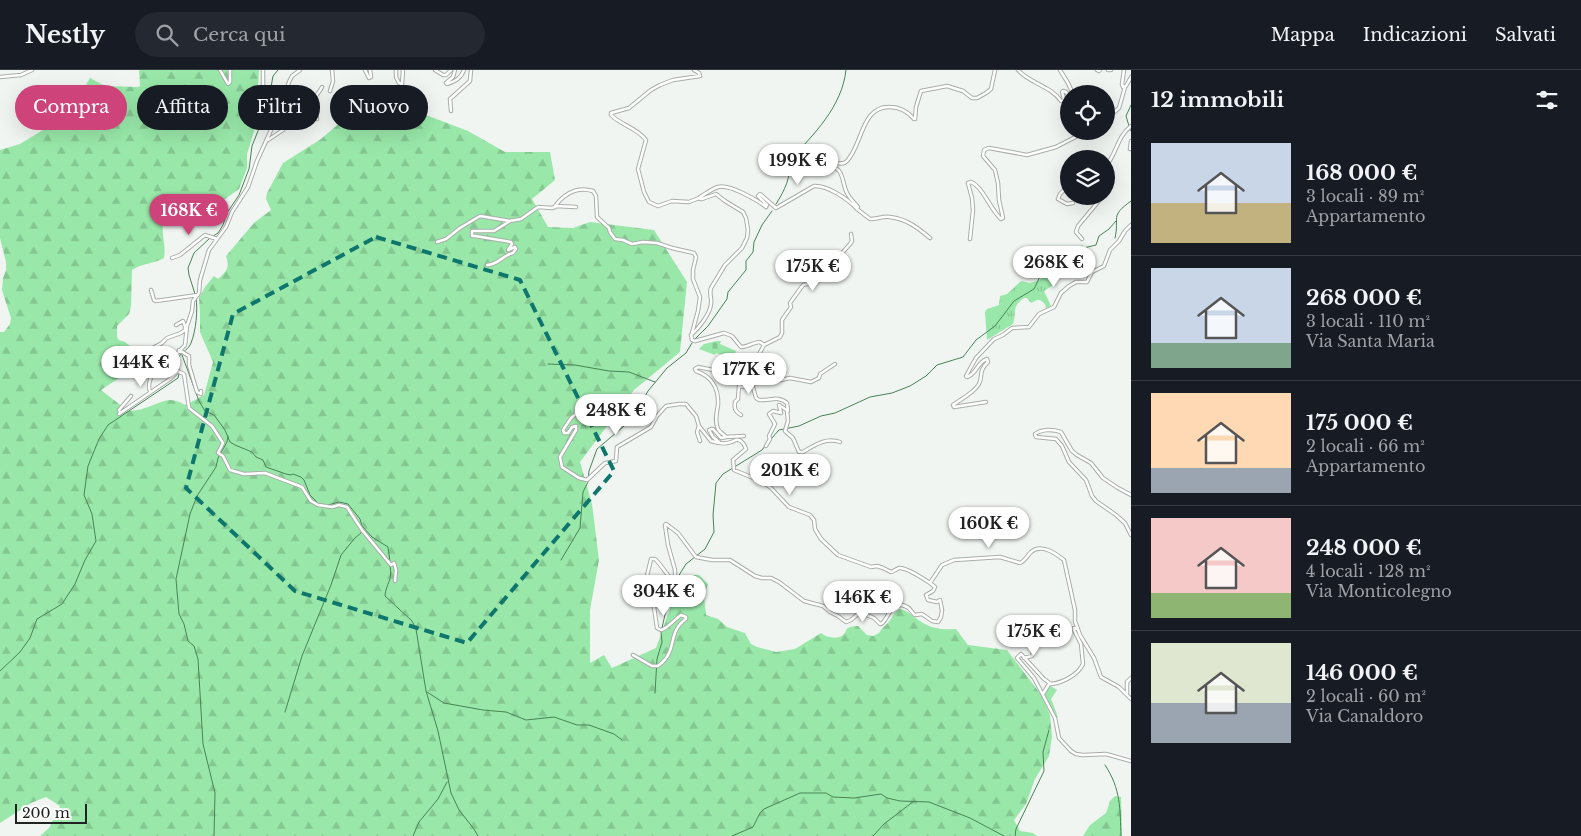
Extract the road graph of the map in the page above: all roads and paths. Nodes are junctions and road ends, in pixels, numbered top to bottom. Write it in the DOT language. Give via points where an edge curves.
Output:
graph roads {
  1 [pos="32,70"];
  2 [pos="220,70"];
  3 [pos="230,70"];
  4 [pos="263,70"];
  5 [pos="300,70"];
  6 [pos="332,70"];
  7 [pos="365,70"];
  8 [pos="370,70"];
  9 [pos="396,70"];
  10 [pos="403,70"];
  11 [pos="435,70"];
  12 [pos="451,70"];
  13 [pos="455,70"];
  14 [pos="464,70"];
  15 [pos="471,70"];
  16 [pos="694,70"];
  17 [pos="995,70"];
  18 [pos="1018,70"];
  19 [pos="1060,70"];
  20 [pos="1124,70"];
  21 [pos="1131,77"];
  22 [pos="0,78"];
  23 [pos="263,85"];
  24 [pos="289,85"];
  25 [pos="331,85"];
  26 [pos="1069,85"];
  27 [pos="322,87"];
  28 [pos="1125,87"];
  29 [pos="320,89"];
  30 [pos="1060,100"];
  31 [pos="451,111"];
  32 [pos="1115,111"];
  33 [pos="1131,126"];
  34 [pos="272,130"];
  35 [pos="283,130"];
  36 [pos="1070,140"];
  37 [pos="267,141"];
  38 [pos="1131,141"];
  39 [pos="1130,149"];
  40 [pos="1115,153"];
  41 [pos="699,198"];
  42 [pos="1096,205"];
  43 [pos="555,207"];
  44 [pos="576,207"];
  45 [pos="857,208"];
  46 [pos="510,221"];
  47 [pos="1131,225"];
  48 [pos="851,234"];
  49 [pos="216,238"];
  50 [pos="930,238"];
  51 [pos="970,239"];
  52 [pos="1082,239"];
  53 [pos="437,242"];
  54 [pos="172,258"];
  55 [pos="487,265"];
  56 [pos="151,290"];
  57 [pos="198,295"];
  58 [pos="176,325"];
  59 [pos="186,326"];
  60 [pos="691,335"];
  61 [pos="764,345"];
  62 [pos="151,349"];
  63 [pos="180,351"];
  64 [pos="142,362"];
  65 [pos="835,364"];
  66 [pos="752,368"];
  67 [pos="179,372"];
  68 [pos="750,379"];
  69 [pos="753,385"];
  70 [pos="201,391"];
  71 [pos="150,392"];
  72 [pos="131,396"];
  73 [pos="986,402"];
  74 [pos="576,411"];
  75 [pos="787,411"];
  76 [pos="740,415"];
  77 [pos="699,426"];
  78 [pos="744,436"];
  79 [pos="725,437"];
  80 [pos="700,441"];
  81 [pos="840,442"];
  82 [pos="720,443"];
  83 [pos="766,446"];
  84 [pos="1131,495"];
  85 [pos="1131,536"];
  86 [pos="395,581"];
  87 [pos="930,583"];
  88 [pos="1078,630"];
  89 [pos="1038,646"];
  90 [pos="633,655"];
  91 [pos="1024,658"];
  92 [pos="1131,678"];
  93 [pos="1051,684"];
  94 [pos="1127,694"];
  95 [pos="1043,695"];
  96 [pos="1131,699"];
  97 [pos="1131,761"];
  1 -- 22 [label="street"];
  2 -- 3 [label="street" via="228,84"];
  4 -- 23 [label="street"];
  5 -- 24 [label="street" via="292,76"];
  6 -- 25 [label="street"];
  7 -- 8 [label="street" via="369,78"];
  9 -- 10 [label="street" via="396,77 402,84"];
  11 -- 12 [label="street" via="446,75"];
  13 -- 14 [label="street" via="447,84 462,77"];
  15 -- 31 [label="street" via="470,81 450,99"];
  16 -- 41 [label="street" via="700,76 660,85 629,108 611,115 646,140 638,169 649,202 658,206"];
  17 -- 45 [label="street" via="991,89 977,98 953,87 921,91 915,120 896,107 881,107 874,111 847,161 825,164 838,169"];
  18 -- 30 [label="street"];
  19 -- 26 [label="street"];
  20 -- 28 [label="street" via="1122,86"];
  21 -- 28 [label="street"];
  27 -- 29 [label="street"];
  28 -- 32 [label="street"];
  33 -- 40 [label="street" via="1123,133"];
  34 -- 37 [label="street"];
  35 -- 37 [label="street"];
  36 -- 51 [label="street" via="1033,154 984,150 983,156 993,166 996,175 1003,218 994,211 977,185 969,182 973,210"];
  37 -- 49 [label="street" via="248,187 226,227"];
  38 -- 39 [label="street"];
  41 -- 45 [label="street" via="715,188 724,187 758,200 766,207 766,202 758,196 760,194 776,208 814,186 821,186"];
  41 -- 60 [label="street" via="718,195 743,212 748,230 742,248 725,265 710,291 711,304 707,314"];
  42 -- 52 [label="street" via="1078,226 1076,232"];
  43 -- 44 [label="street"];
  43 -- 46 [label="street" via="538,207 521,219"];
  43 -- 60 [label="street" via="573,190 593,191 596,193 597,217 615,239 632,244 657,242 694,253 693,279 700,297"];
  45 -- 50 [label="street" via="870,219 891,217 908,222"];
  46 -- 53 [label="street" via="480,216"];
  46 -- 55 [label="street" via="494,230 472,231 472,236 511,242 508,250 516,249 494,264"];
  47 -- 73 [label="street" via="1110,250 1104,266 1092,272 1087,282 1069,286 1054,307 1039,314 1029,327 1012,328 994,339 976,358 966,376 972,375 980,363 988,359 979,384 953,405"];
  48 -- 61 [label="street" via="852,241 831,268 815,282 803,285 790,303 791,307 782,320 780,337"];
  49 -- 54 [label="street" via="202,237"];
  49 -- 57 [label="street" via="209,250"];
  56 -- 57 [label="street" via="155,301"];
  57 -- 59 [label="street"];
  58 -- 59 [label="street" via="183,321"];
  59 -- 62 [label="street" via="181,333"];
  59 -- 63 [label="street"];
  60 -- 61 [label="street" via="695,341 724,333 732,336 741,347 757,342"];
  61 -- 66 [label="street"];
  63 -- 67 [label="street" via="172,362"];
  63 -- 70 [label="street" via="189,356 197,392 202,394"];
  64 -- 71 [label="street" via="152,372"];
  65 -- 69 [label="street" via="813,382 790,378 776,381 760,374"];
  66 -- 68 [label="street"];
  66 -- 79 [label="street" via="724,380 713,370 695,369 712,381 718,400 716,423"];
  67 -- 71 [label="street"];
  67 -- 86 [label="street" via="184,374 189,408 212,426 223,443 218,453 224,457 230,470 244,474 265,473 302,487 311,501 318,505 346,507 390,564 396,566"];
  68 -- 69 [label="street"];
  68 -- 76 [label="street" via="747,386 739,386 738,399 734,402"];
  69 -- 75 [label="street" via="756,398 781,399 787,403"];
  71 -- 72 [label="street" via="119,413"];
  74 -- 77 [label="street" via="563,430 568,432 576,426 576,430 560,457 562,467 584,480 605,463 616,461 617,447 651,427 666,406 686,404 696,416"];
  75 -- 81 [label="street" via="785,431 793,438 799,452 826,440"];
  75 -- 83 [label="street" via="779,405 782,414 773,411 769,414 775,424"];
  77 -- 80 [label="street"];
  77 -- 82 [label="street" via="708,439"];
  78 -- 79 [label="street"];
  79 -- 82 [label="street" via="721,438 710,429"];
  82 -- 87 [label="street" via="737,440 742,443 746,449 733,460 734,470 763,482 789,507 810,515 821,539 838,555 891,572 902,568"];
  84 -- 85 [label="street" via="1103,478 1091,463 1072,451 1061,432 1036,433 1036,437 1056,439 1069,462 1086,480 1092,496 1125,523"];
  87 -- 88 [label="street" via="942,565 954,560 1000,557 1020,563 1033,550 1048,550 1064,560"];
  87 -- 90 [label="street" via="934,587 926,595 928,600 941,602 938,622 932,622 922,614 915,615 902,606 893,608 882,624 859,613 846,622 823,606 804,601 774,579 755,576 728,559 696,557 678,533 666,524 675,580 655,559 651,559 647,576 657,628 665,629 681,615 686,619 678,625 671,652 658,666"];
  88 -- 93 [label="street" via="1074,630 1083,664 1077,673"];
  88 -- 94 [label="street" via="1101,677"];
  89 -- 91 [label="street" via="1034,647 1032,656"];
  91 -- 93 [label="street"];
  91 -- 95 [label="street" via="1021,654 1017,658"];
  92 -- 94 [label="street" via="1127,682"];
  93 -- 95 [label="street"];
  94 -- 96 [label="street"];
  95 -- 97 [label="street" via="1055,718 1059,738 1071,752 1106,754"];
}
